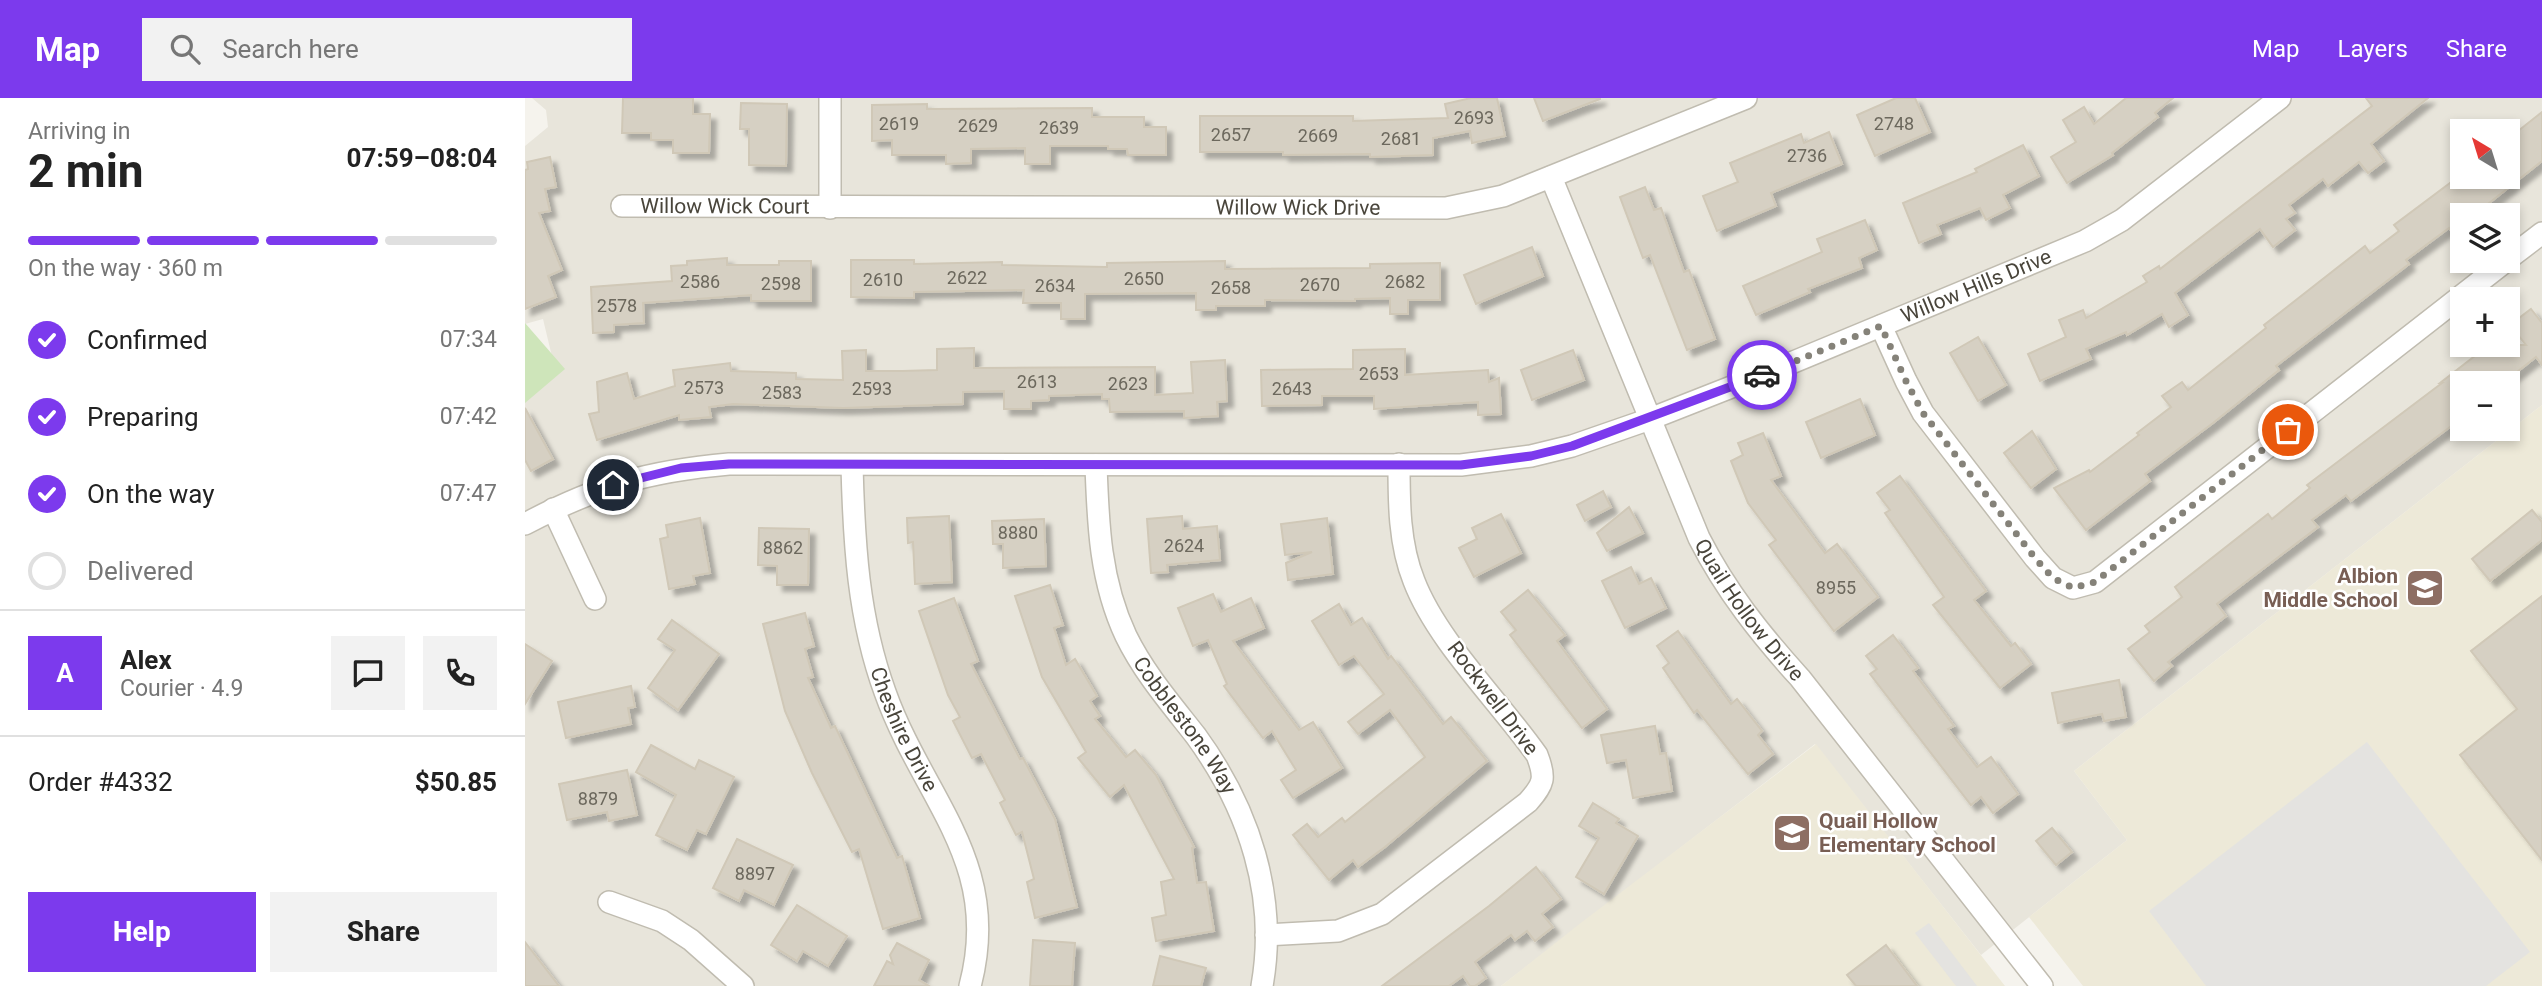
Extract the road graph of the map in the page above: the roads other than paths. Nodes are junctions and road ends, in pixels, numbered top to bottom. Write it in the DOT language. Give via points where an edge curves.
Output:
graph roads {
  1 [pos="830,98"];
  2 [pos="1746,98"];
  3 [pos="2280,98"];
  4 [pos="1551,177"];
  5 [pos="622,206"];
  6 [pos="829,208"];
  7 [pos="2542,233"];
  8 [pos="2520,250"];
  9 [pos="2490,273"];
  10 [pos="1881,326"];
  11 [pos="1650,419"];
  12 [pos="1399,464"];
  13 [pos="1096,465"];
  14 [pos="852,466"];
  15 [pos="553,509"];
  16 [pos="525,524"];
  17 [pos="595,599"];
  18 [pos="609,902"];
  19 [pos="1266,935"];
  20 [pos="743,986"];
  21 [pos="970,986"];
  22 [pos="1262,986"];
  23 [pos="2042,986"];
  1 -- 6 [label="street"];
  2 -- 4 [label="street, Willow Wick Drive"];
  3 -- 10 [label="street, Willow Hills Drive" via="2122,220 2085,241"];
  4 -- 6 [label="street, Willow Wick Drive" via="1487,201 1423,209"];
  4 -- 11 [label="street, Quail Hollow Drive"];
  5 -- 6 [label="street, Willow Wick Court"];
  7 -- 8 [label="street"];
  9 -- 10 [label="street" via="2095,582 2073,588 2053,578 2035,558 1923,413"];
  10 -- 11 [label="street, Willow Hills Drive"];
  11 -- 12 [label="street, Willow Hills Drive" via="1531,456 1461,465"];
  11 -- 23 [label="street, Quail Hollow Drive" via="1719,576"];
  12 -- 13 [label="street, Willow Hills Drive"];
  12 -- 19 [label="street, Rockwell Drive" via="1403,541 1413,579 1427,610 1537,755 1543,770 1541,787 1528,802 1382,914 1338,931"];
  13 -- 14 [label="street, Willow Hills Drive"];
  13 -- 19 [label="street, Cobblestone Way" via="1103,566 1112,602 1146,671 1216,764 1245,821 1262,877"];
  14 -- 15 [label="street, Willow Hills Drive" via="681,468 591,491"];
  14 -- 21 [label="street, Cheshire Drive" via="855,548 870,646 902,736 964,851 974,887 978,957"];
  15 -- 16 [label="street, Willow Hills Drive"];
  15 -- 17 [label="street"];
  18 -- 20 [label="street" via="662,921"];
  19 -- 22 [label="street, Cobblestone Way"];
}
